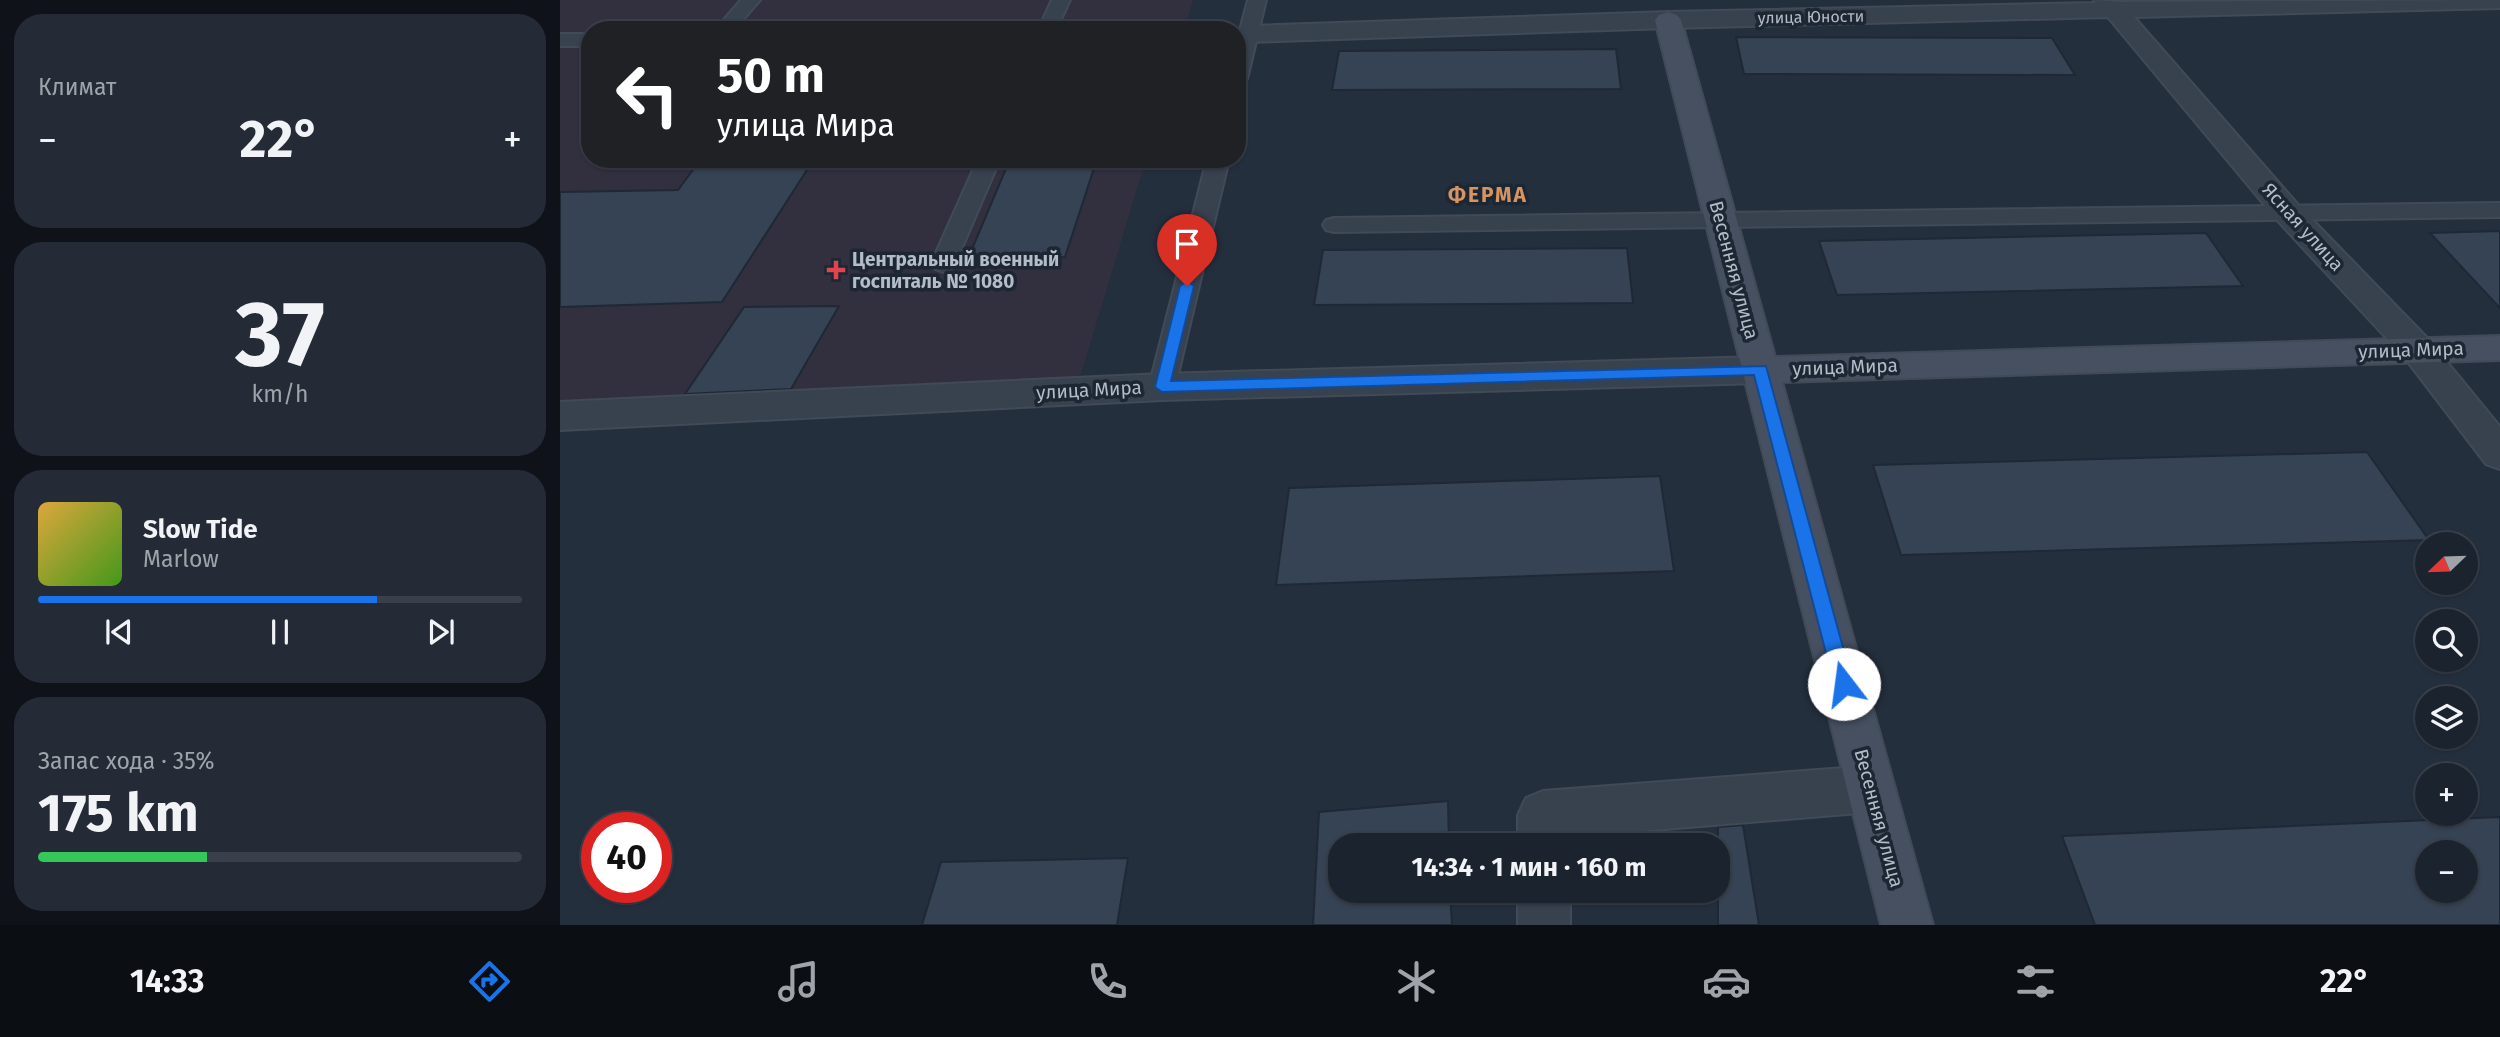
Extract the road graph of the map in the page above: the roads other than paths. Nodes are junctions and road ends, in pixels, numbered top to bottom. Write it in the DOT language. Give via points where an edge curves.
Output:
graph roads {
  1 [pos="751,0"];
  2 [pos="1061,0"];
  3 [pos="1257,0"];
  4 [pos="2500,1"];
  5 [pos="2262,2"];
  6 [pos="2110,5"];
  7 [pos="1668,20"];
  8 [pos="732,21"];
  9 [pos="1050,21"];
  10 [pos="1248,34"];
  11 [pos="560,40"];
  12 [pos="581,40"];
  13 [pos="1246,42"];
  14 [pos="985,168"];
  15 [pos="1216,168"];
  16 [pos="2500,210"];
  17 [pos="2289,214"];
  18 [pos="1721,220"];
  19 [pos="1334,225"];
  20 [pos="943,264"];
  21 [pos="2500,348"];
  22 [pos="2417,349"];
  23 [pos="1760,370"];
  24 [pos="1162,387"];
  25 [pos="560,416"];
  26 [pos="2500,454"];
  27 [pos="1871,789"];
  28 [pos="1543,833"];
  29 [pos="1544,903"];
  30 [pos="1544,925"];
  31 [pos="1907,925"];
  1 -- 8 [label="lane"];
  2 -- 9 [label="lane"];
  3 -- 10 [label="lane"];
  4 -- 5 [label="street, улица Юности"];
  5 -- 6 [label="street, улица Юности"];
  6 -- 7 [label="street, улица Юности"];
  6 -- 17 [label="street, Ясная улица"];
  7 -- 10 [label="street, улица Юности"];
  7 -- 18 [label="street, Весенняя улица"];
  10 -- 13 [label="lane"];
  11 -- 12 [label="lane"];
  14 -- 20 [label="lane"];
  15 -- 24 [label="lane"];
  16 -- 17 [label="lane"];
  17 -- 18 [label="lane"];
  17 -- 22 [label="street, Ясная улица"];
  18 -- 19 [label="lane"];
  18 -- 23 [label="street, Весенняя улица"];
  21 -- 22 [label="street, улица Мира"];
  22 -- 23 [label="street, улица Мира"];
  22 -- 26 [label="street, Ясная улица"];
  23 -- 24 [label="street, улица Мира"];
  23 -- 27 [label="street, Весенняя улица"];
  24 -- 25 [label="street, улица Мира"];
  27 -- 28 [label="street" via="1543,815"];
  27 -- 31 [label="street, Весенняя улица"];
  29 -- 30 [label="street"];
}
